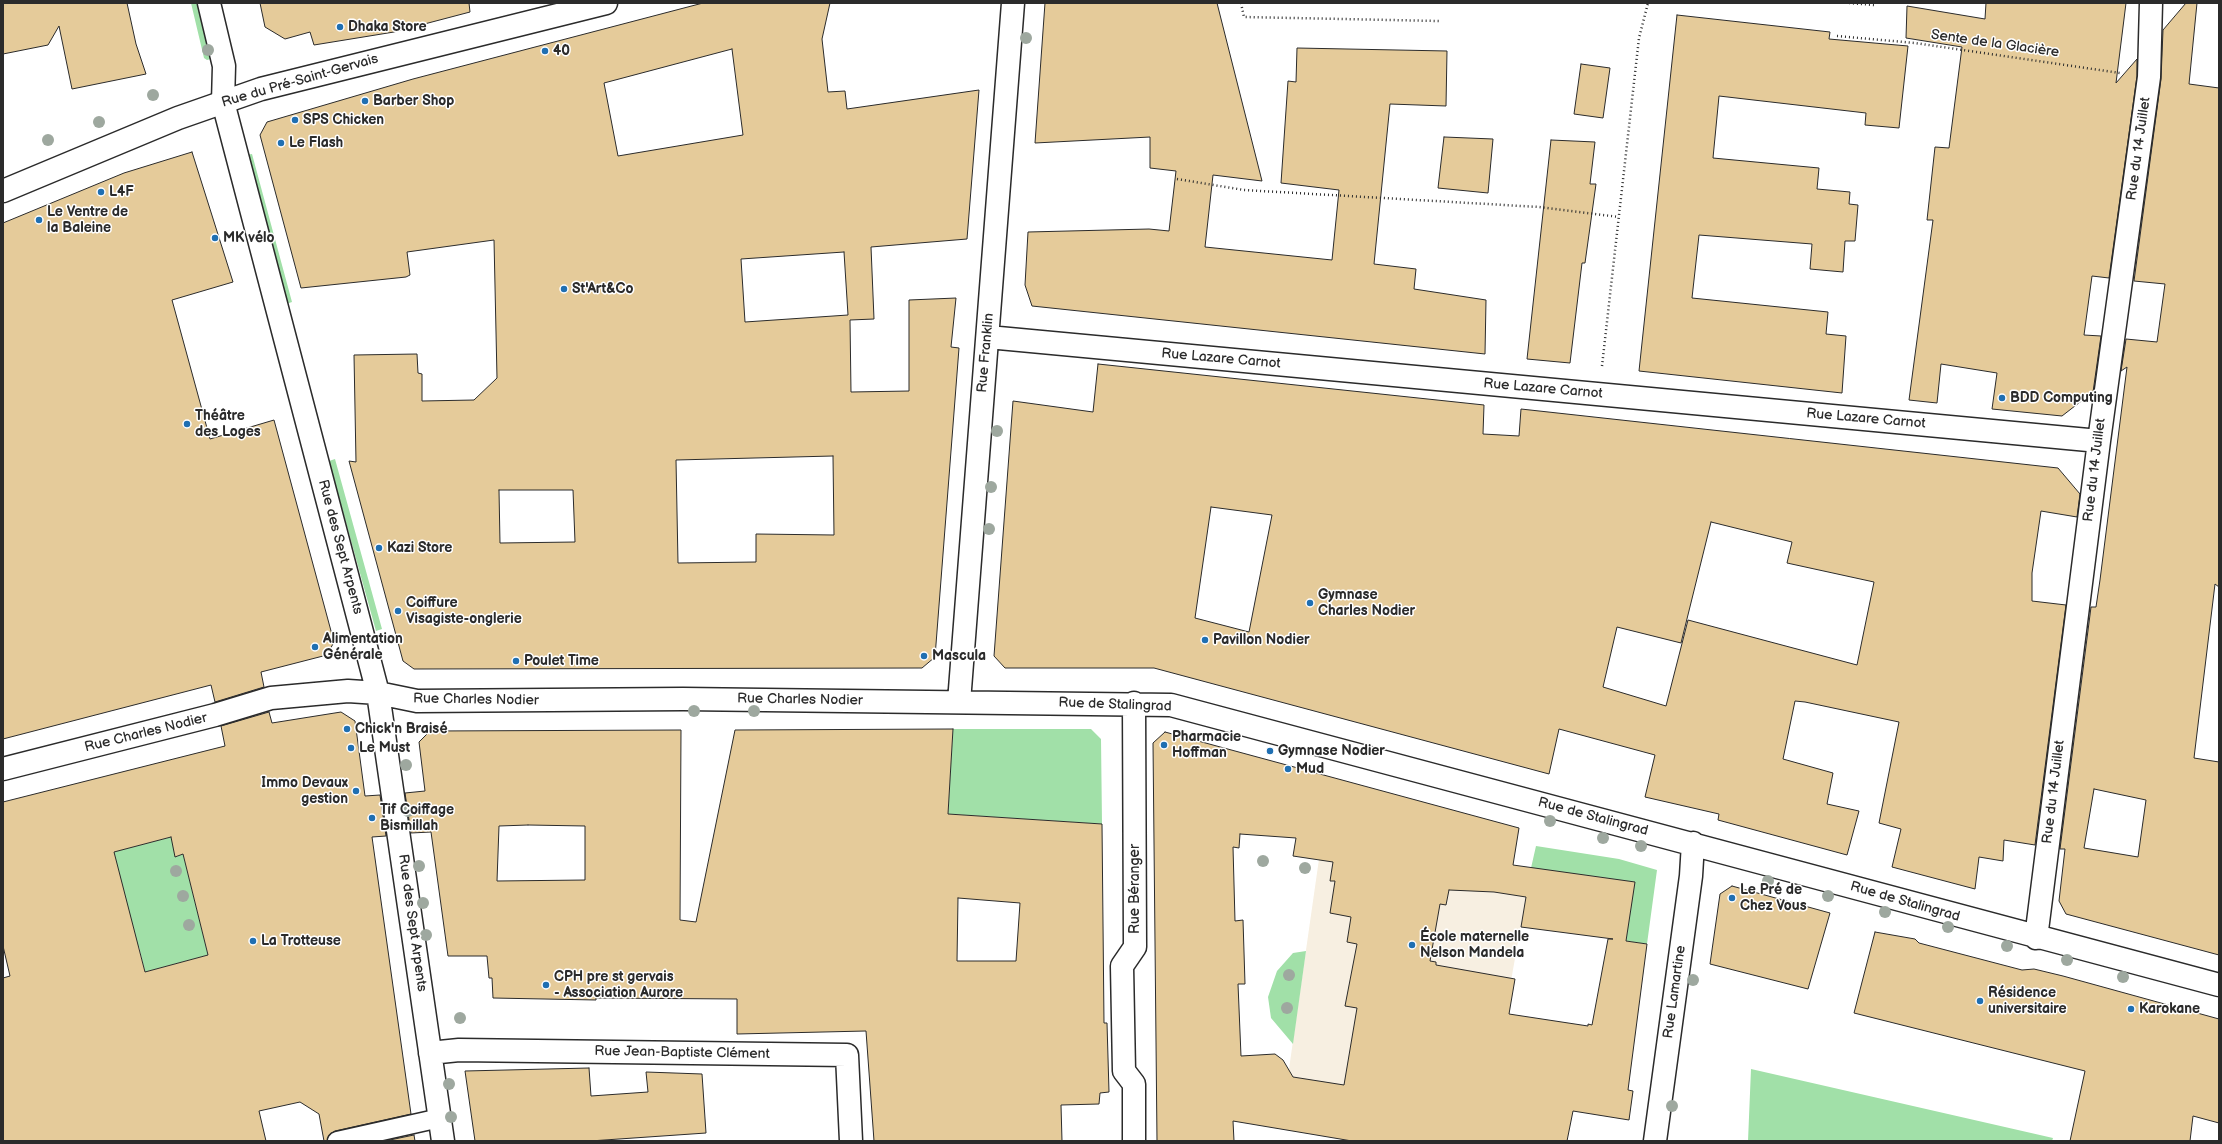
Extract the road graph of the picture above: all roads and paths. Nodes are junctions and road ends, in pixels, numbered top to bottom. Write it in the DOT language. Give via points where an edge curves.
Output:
graph roads {
  1 [pos="209,3"];
  2 [pos="606,3"];
  3 [pos="1013,3"];
  4 [pos="1241,3"];
  5 [pos="1648,3"];
  6 [pos="1849,3"];
  7 [pos="2152,3"];
  8 [pos="1874,5"];
  9 [pos="1439,21"];
  10 [pos="1837,36"];
  11 [pos="2149,77"];
  12 [pos="223,102"];
  13 [pos="1177,179"];
  14 [pos="3,191"];
  15 [pos="1619,218"];
  16 [pos="988,337"];
  17 [pos="1600,394"];
  18 [pos="2099,440"];
  19 [pos="378,693"];
  20 [pos="959,702"];
  21 [pos="1134,703"];
  22 [pos="3,769"];
  23 [pos="1693,843"];
  24 [pos="2036,938"];
  25 [pos="2219,985"];
  26 [pos="430,1053"];
  27 [pos="440,1118"];
  28 [pos="337,1141"];
  29 [pos="443,1141"];
  30 [pos="851,1141"];
  31 [pos="1134,1141"];
  32 [pos="1655,1141"];
  1 -- 12 [label="street, Rue des Sept Arpents" via="224,66"];
  2 -- 12 [label="street, Rue du Pré-Saint-Gervais" via="276,85"];
  3 -- 16 [label="street, Rue Franklin"];
  4 -- 9 [label="path" via="1244,17"];
  5 -- 15 [label="path" via="1639,38"];
  6 -- 8 [label="path"];
  7 -- 11 [label="street, Rue du 14 Juillet"];
  10 -- 11 [label="path, Sente de la Glacière" via="1915,43"];
  11 -- 18 [label="street, Rue du 14 Juillet"];
  12 -- 14 [label="street, Rue du Pré-Saint-Gervais" via="178,118"];
  12 -- 19 [label="street, Rue des Sept Arpents"];
  13 -- 15 [label="path" via="1244,190 1539,207"];
  15 -- 17 [label="path"];
  16 -- 17 [label="street, Rue Lazare Carnot"];
  16 -- 20 [label="street, Rue Franklin"];
  17 -- 18 [label="street, Rue Lazare Carnot"];
  18 -- 24 [label="street, Rue du 14 Juillet"];
  19 -- 20 [label="street, Rue Charles Nodier" via="417,701 682,699"];
  19 -- 22 [label="street, Rue Charles Nodier" via="348,691 271,698 215,715"];
  19 -- 26 [label="street, Rue des Sept Arpents"];
  20 -- 21 [label="street, Rue de Stalingrad"];
  21 -- 23 [label="street, Rue de Stalingrad" via="1171,705"];
  21 -- 31 [label="street, Rue Béranger" via="1135,947 1122,966 1124,1071 1134,1084"];
  23 -- 24 [label="street, Rue de Stalingrad"];
  23 -- 32 [label="street, Rue Lamartine" via="1691,876"];
  24 -- 25 [label="street, Rue de Stalingrad"];
  26 -- 27 [label="street, Rue des Sept Arpents"];
  26 -- 30 [label="street, Rue Jean-Baptiste Clément" via="459,1050 847,1055"];
  27 -- 28 [label="lane"];
  27 -- 29 [label="street, Rue des Sept Arpents"];
}
